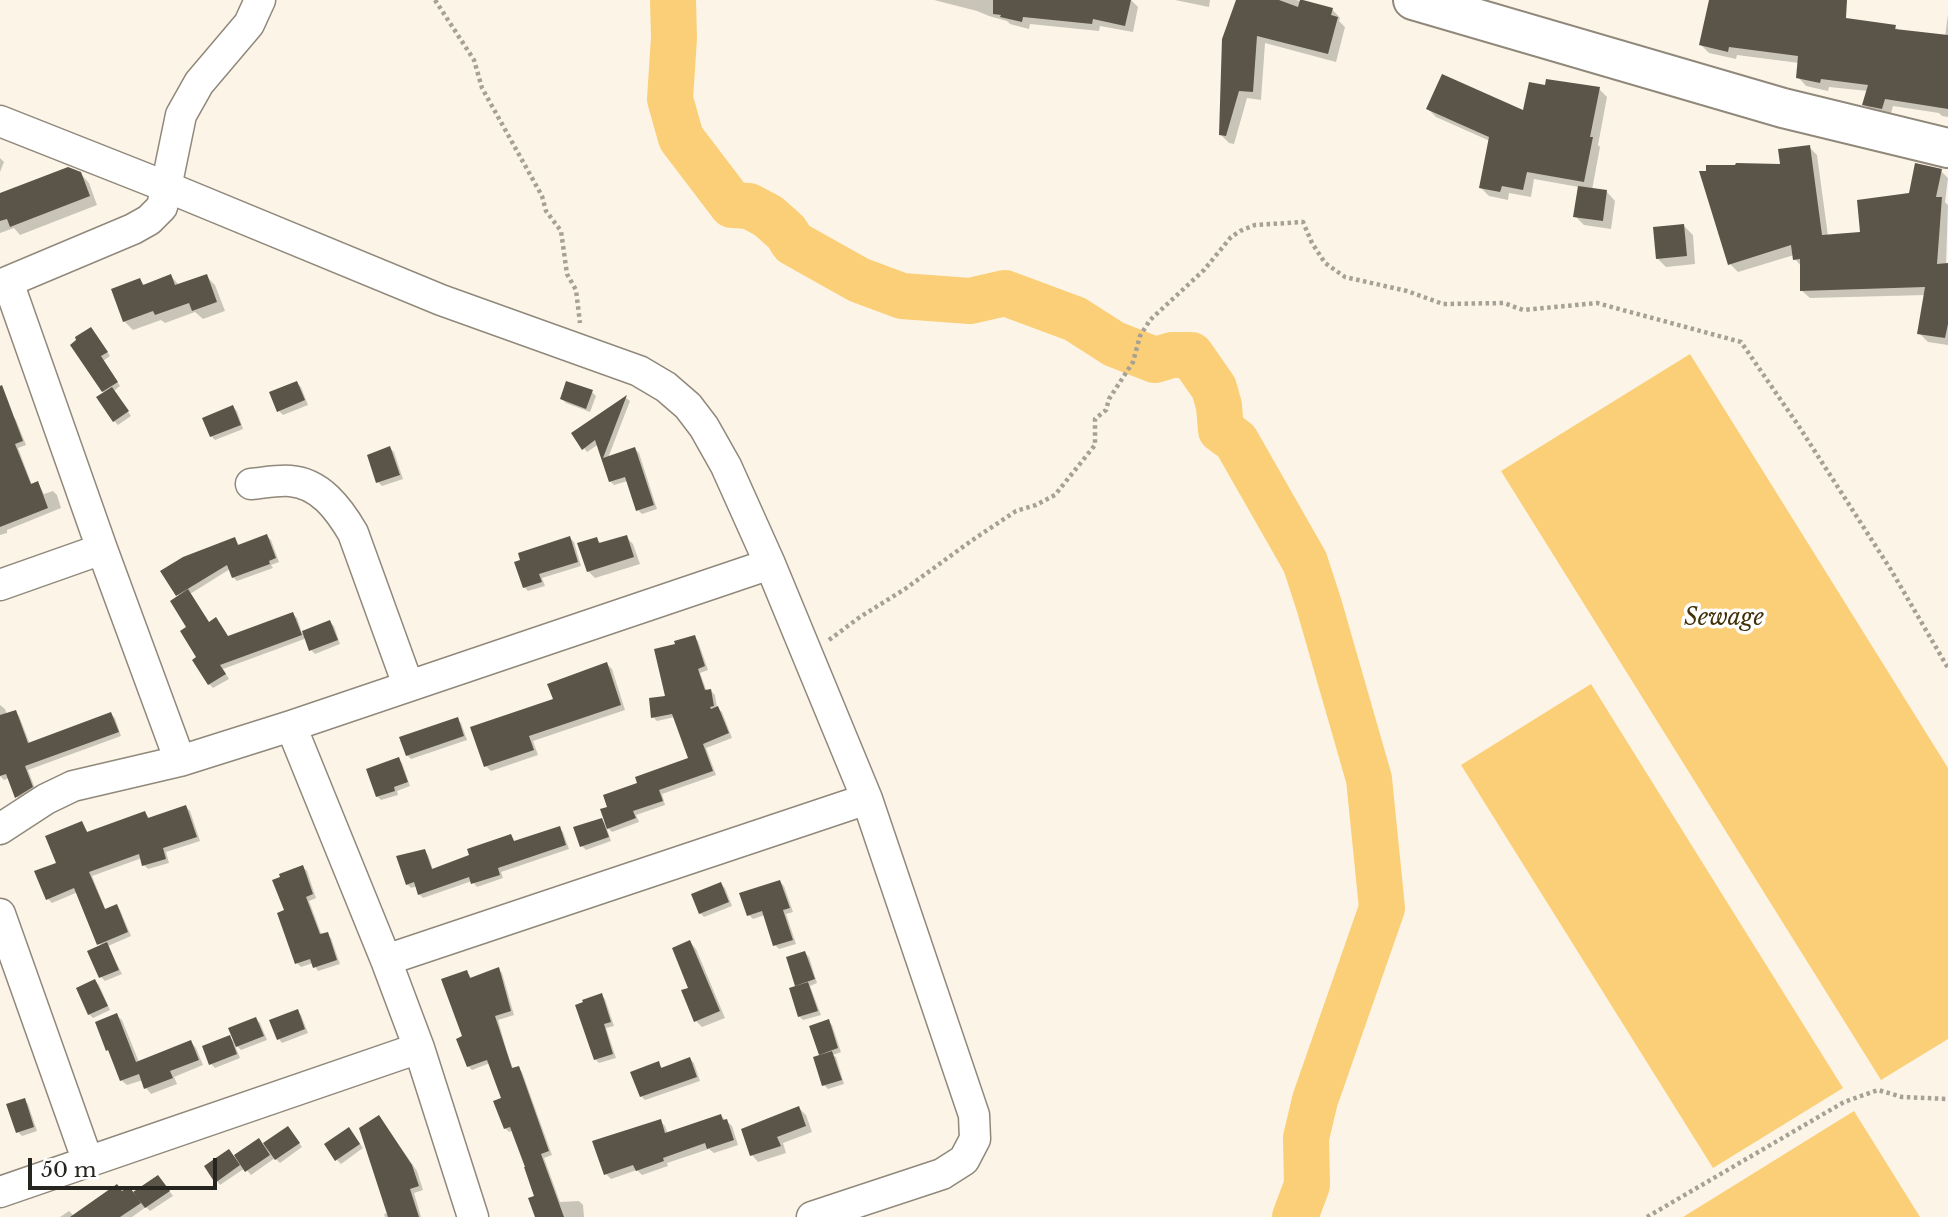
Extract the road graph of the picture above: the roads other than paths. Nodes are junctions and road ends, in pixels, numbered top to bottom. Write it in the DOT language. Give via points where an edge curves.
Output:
graph roads {
  1 [pos="260,0"];
  2 [pos="1413,0"];
  3 [pos="0,121"];
  4 [pos="1948,148"];
  5 [pos="167,187"];
  6 [pos="4,283"];
  7 [pos="251,484"];
  8 [pos="102,549"];
  9 [pos="770,564"];
  10 [pos="0,585"];
  11 [pos="408,685"];
  12 [pos="291,726"];
  13 [pos="180,761"];
  14 [pos="867,799"];
  15 [pos="0,829"];
  16 [pos="0,914"];
  17 [pos="386,960"];
  18 [pos="419,1048"];
  19 [pos="88,1162"];
  20 [pos="0,1192"];
  21 [pos="473,1217"];
  22 [pos="812,1217"];
  1 -- 5 [label="street" via="248,24 199,83 181,116"];
  2 -- 4 [label="street" via="1783,108"];
  3 -- 5 [label="street"];
  5 -- 6 [label="street" via="162,207 149,220"];
  5 -- 9 [label="street" via="441,300 639,371 666,387 704,427"];
  6 -- 8 [label="street"];
  7 -- 11 [label="street" via="291,481 313,487 341,512 353,533"];
  8 -- 10 [label="street"];
  8 -- 13 [label="street"];
  9 -- 11 [label="street"];
  9 -- 14 [label="street"];
  11 -- 12 [label="street"];
  12 -- 13 [label="street"];
  12 -- 17 [label="street"];
  13 -- 15 [label="street" via="73,786"];
  14 -- 17 [label="street"];
  14 -- 22 [label="street" via="974,1115 975,1139 964,1160 942,1174"];
  16 -- 19 [label="street"];
  17 -- 18 [label="street"];
  18 -- 19 [label="street"];
  18 -- 21 [label="street"];
  19 -- 20 [label="street"];
}
